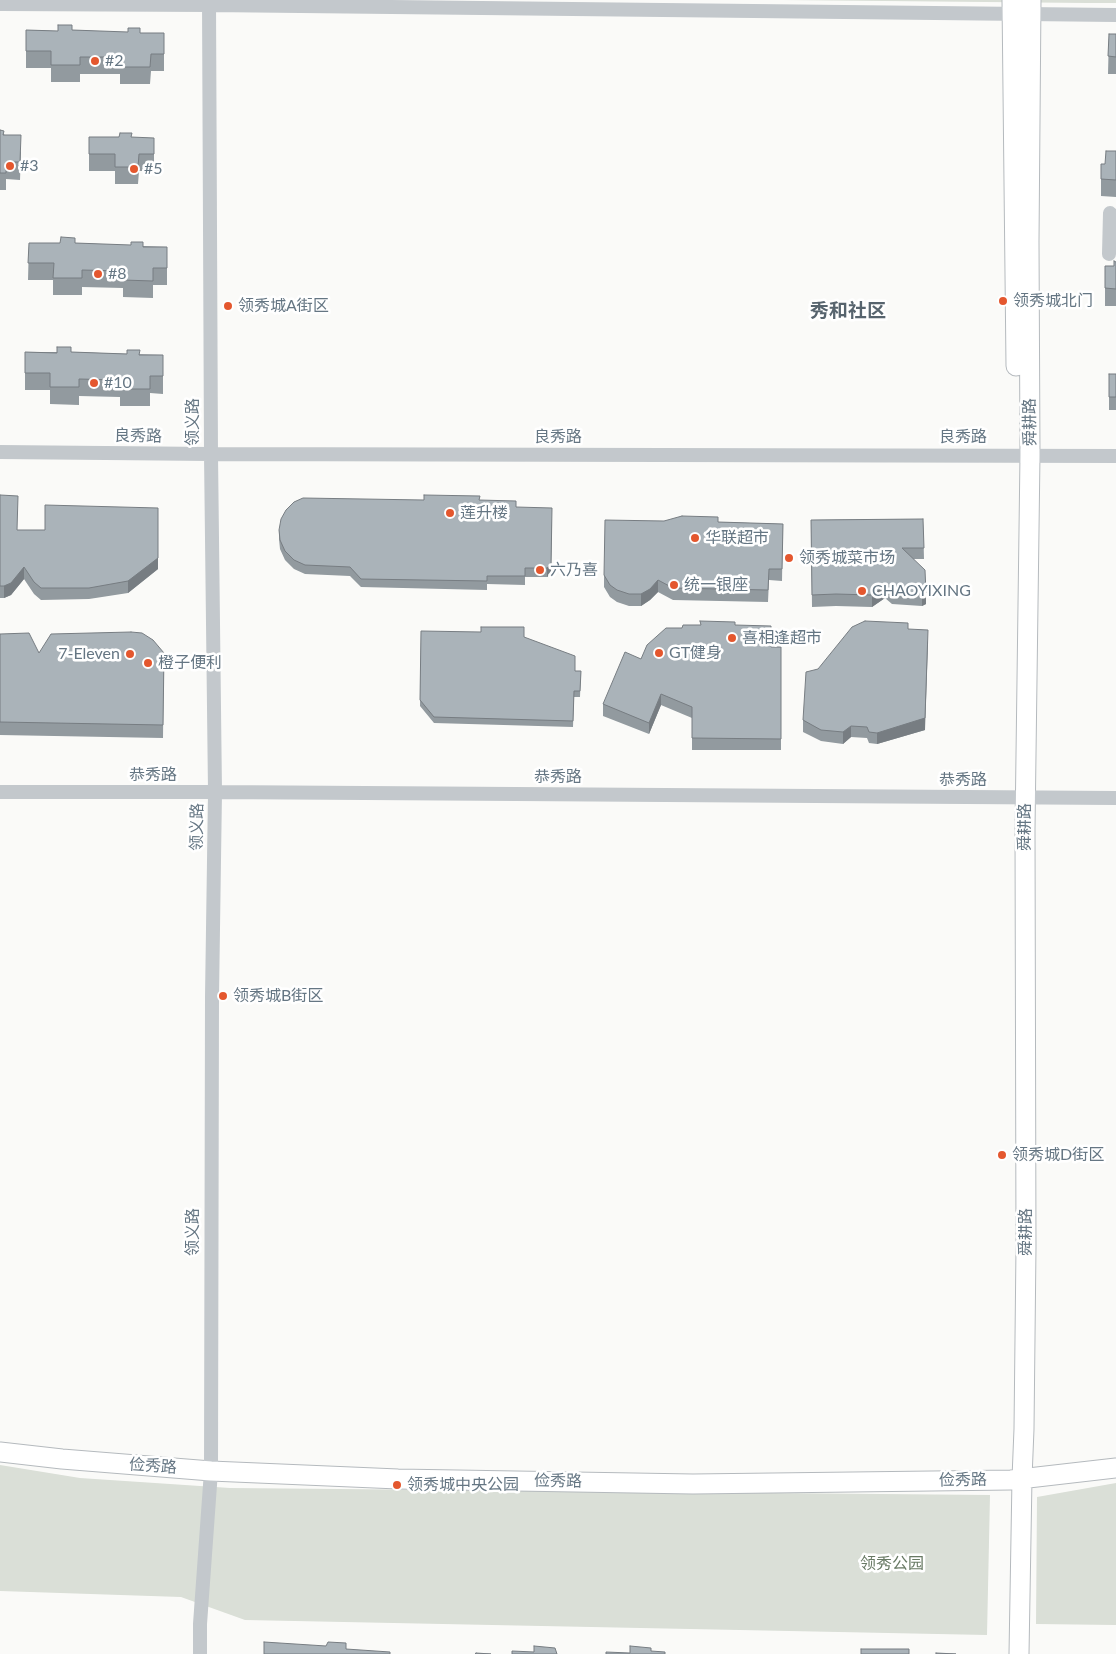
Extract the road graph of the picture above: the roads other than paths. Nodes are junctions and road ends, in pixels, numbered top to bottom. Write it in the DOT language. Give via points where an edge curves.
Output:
graph roads {
  1 [pos="210,3"];
  2 [pos="0,4"];
  3 [pos="1022,8"];
  4 [pos="1116,16"];
  5 [pos="1110,213"];
  6 [pos="1109,254"];
  7 [pos="0,452"];
  8 [pos="211,454"];
  9 [pos="1024,455"];
  10 [pos="1116,456"];
  11 [pos="0,792"];
  12 [pos="215,792"];
  13 [pos="1019,798"];
  14 [pos="1116,798"];
  15 [pos="0,1452"];
  16 [pos="1116,1468"];
  17 [pos="211,1471"];
  18 [pos="1016,1479"];
  19 [pos="200,1654"];
  20 [pos="1008,1654"];
  21 [pos="1019,1654"];
  1 -- 2 [label="street"];
  1 -- 3 [label="street"];
  1 -- 8 [label="street, 领义路"];
  3 -- 4 [label="street"];
  3 -- 9 [label="main road, 舜耕路" via="1028,240"];
  5 -- 6 [label="street"];
  7 -- 8 [label="street, 良秀路"];
  8 -- 9 [label="street, 良秀路"];
  8 -- 12 [label="street, 领义路"];
  9 -- 10 [label="street, 良秀路"];
  9 -- 13 [label="main road, 舜耕路"];
  11 -- 12 [label="street, 恭秀路"];
  12 -- 13 [label="street, 恭秀路"];
  12 -- 17 [label="street, 领义路"];
  13 -- 14 [label="street, 恭秀路"];
  13 -- 18 [label="main road, 舜耕路" via="1026,1256 1024,1429"];
  15 -- 17 [label="main road, 俭秀路"];
  16 -- 18 [label="main road, 俭秀路"];
  17 -- 18 [label="main road, 俭秀路" via="398,1479 693,1484"];
  17 -- 19 [label="street, 领义路"];
  18 -- 20 [label="main road, 舜耕路"];
  18 -- 21 [label="main road, 舜耕路"];
}
